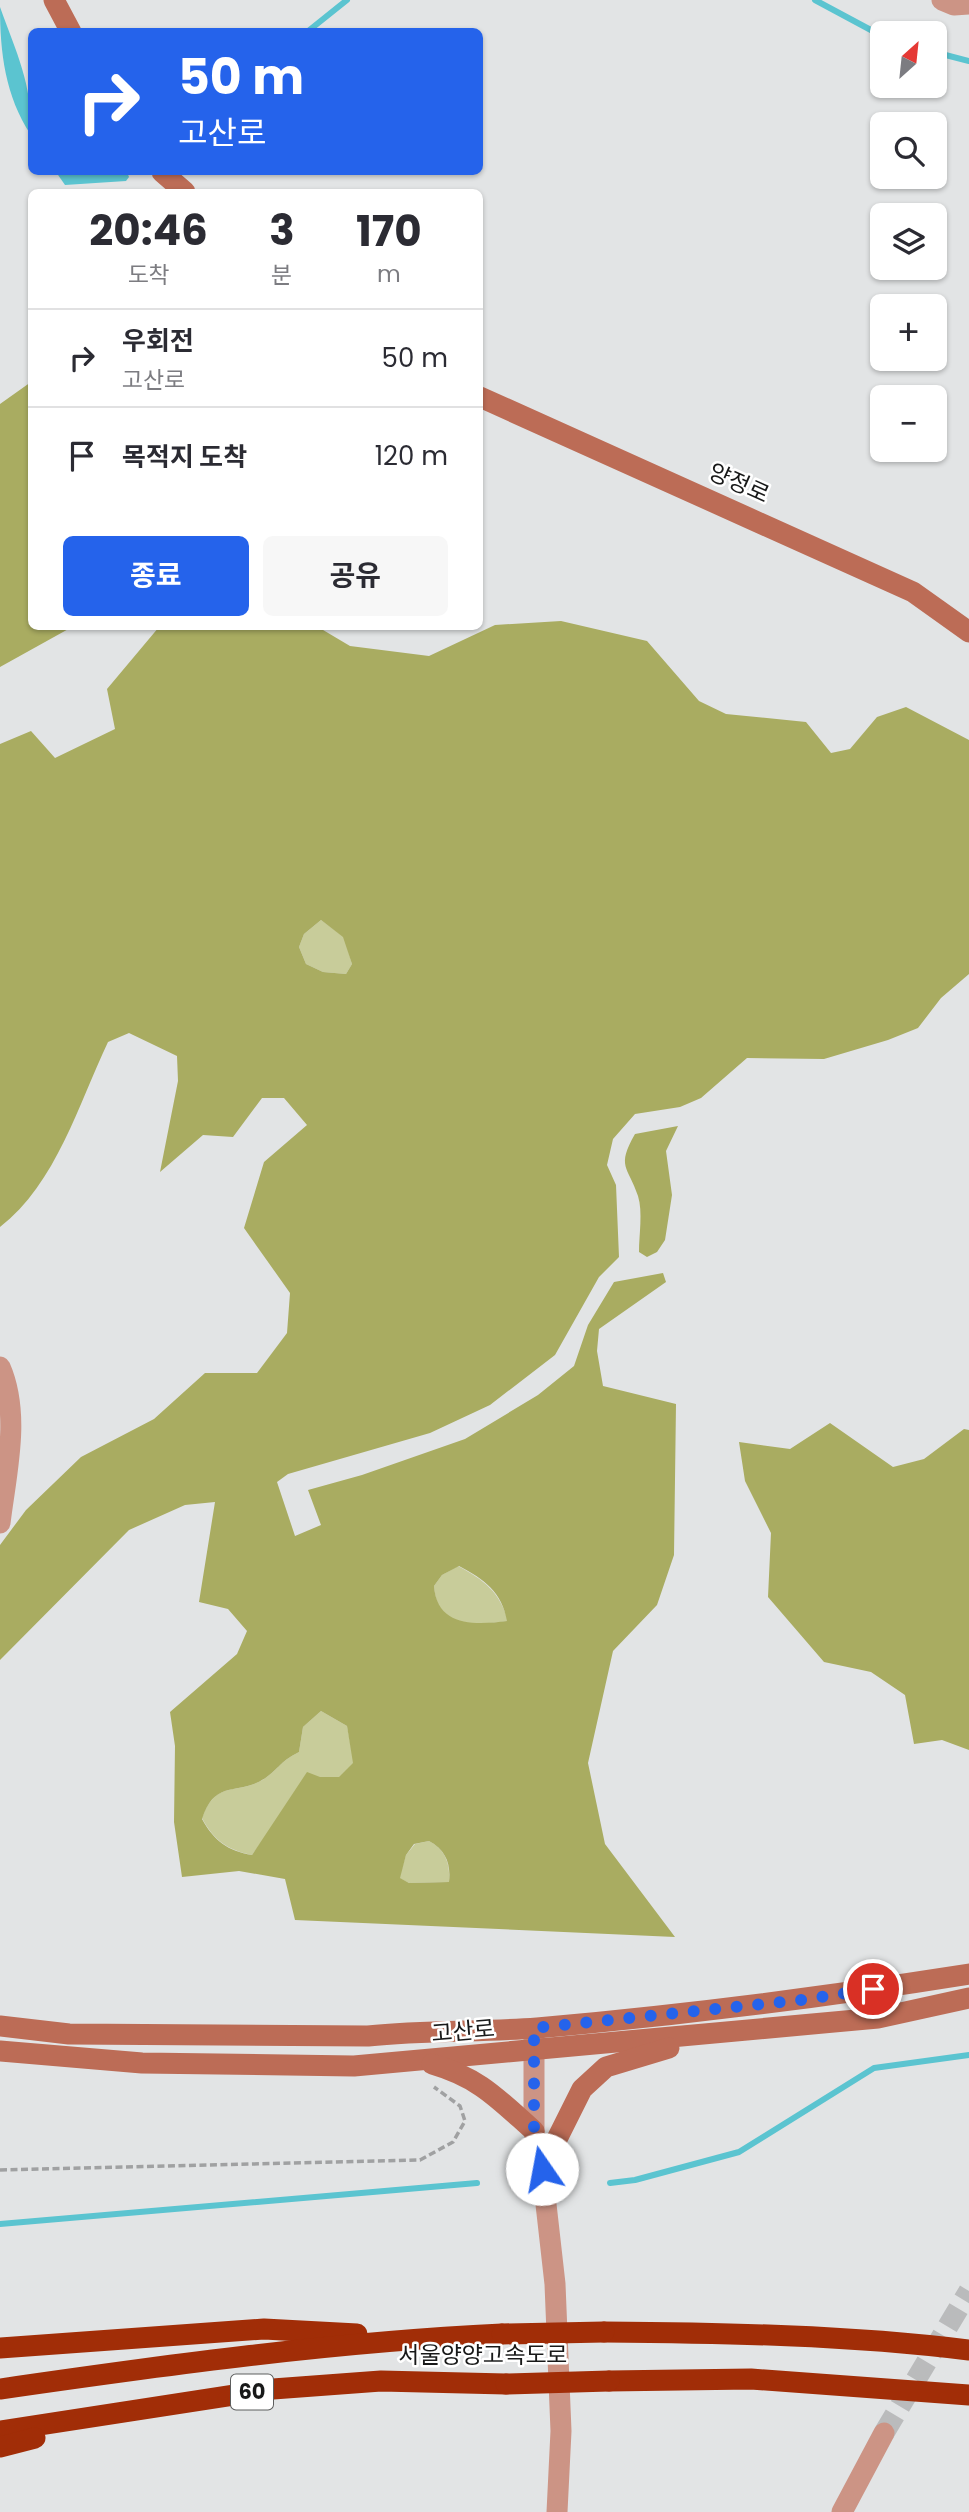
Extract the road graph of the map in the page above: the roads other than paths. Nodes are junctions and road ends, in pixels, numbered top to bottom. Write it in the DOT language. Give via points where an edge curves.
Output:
graph roads {
  1 [pos="54,0"];
  2 [pos="942,0"];
  3 [pos="969,4"];
  4 [pos="69,28"];
  5 [pos="165,175"];
  6 [pos="182,189"];
  7 [pos="483,398"];
  8 [pos="969,632"];
  9 [pos="0,1367"];
  10 [pos="0,1523"];
  11 [pos="969,1974"];
  12 [pos="969,1998"];
  13 [pos="0,2026"];
  14 [pos="534,2028"];
  15 [pos="714,2035"];
  16 [pos="0,2051"];
  17 [pos="534,2051"];
  18 [pos="427,2062"];
  19 [pos="534,2131"];
  20 [pos="542,2169"];
  21 [pos="419,2338"];
  22 [pos="0,2348"];
  23 [pos="969,2350"];
  24 [pos="0,2389"];
  25 [pos="969,2395"];
  26 [pos="182,2403"];
  27 [pos="0,2431"];
  28 [pos="884,2434"];
  29 [pos="0,2447"];
  30 [pos="557,2512"];
  31 [pos="842,2512"];
  1 -- 4 [label="street"];
  2 -- 3 [label="street"];
  5 -- 6 [label="street"];
  7 -- 8 [label="street, 양정로" via="913,592"];
  9 -- 10 [label="street" via="9,1387 10,1440"];
  11 -- 14 [label="street, 고산로" via="802,2000"];
  12 -- 15 [label="street, 고산로" via="878,2018"];
  13 -- 14 [label="street, 고산로" via="69,2034 354,2036"];
  14 -- 17 [label="street"];
  15 -- 17 [label="street, 고산로"];
  15 -- 20 [label="street" via="606,2067 582,2089"];
  16 -- 18 [label="street, 고산로" via="142,2063 354,2066"];
  17 -- 18 [label="street, 고산로"];
  17 -- 19 [label="street"];
  18 -- 19 [label="street" via="488,2088"];
  19 -- 20 [label="street"];
  20 -- 30 [label="street" via="555,2284 561,2431"];
  21 -- 22 [label="highway" via="264,2329"];
  21 -- 23 [label="highway, 서울양양고속도로 / 60, bridge" via="758,2333"];
  21 -- 24 [label="highway, 서울양양고속도로 / 60"];
  25 -- 26 [label="highway, 서울양양고속도로 / 60, bridge" via="751,2379 506,2384 381,2381 273,2389"];
  26 -- 27 [label="highway, 서울양양고속도로 / 60"];
  26 -- 29 [label="highway"];
  28 -- 31 [label="street"];
}
